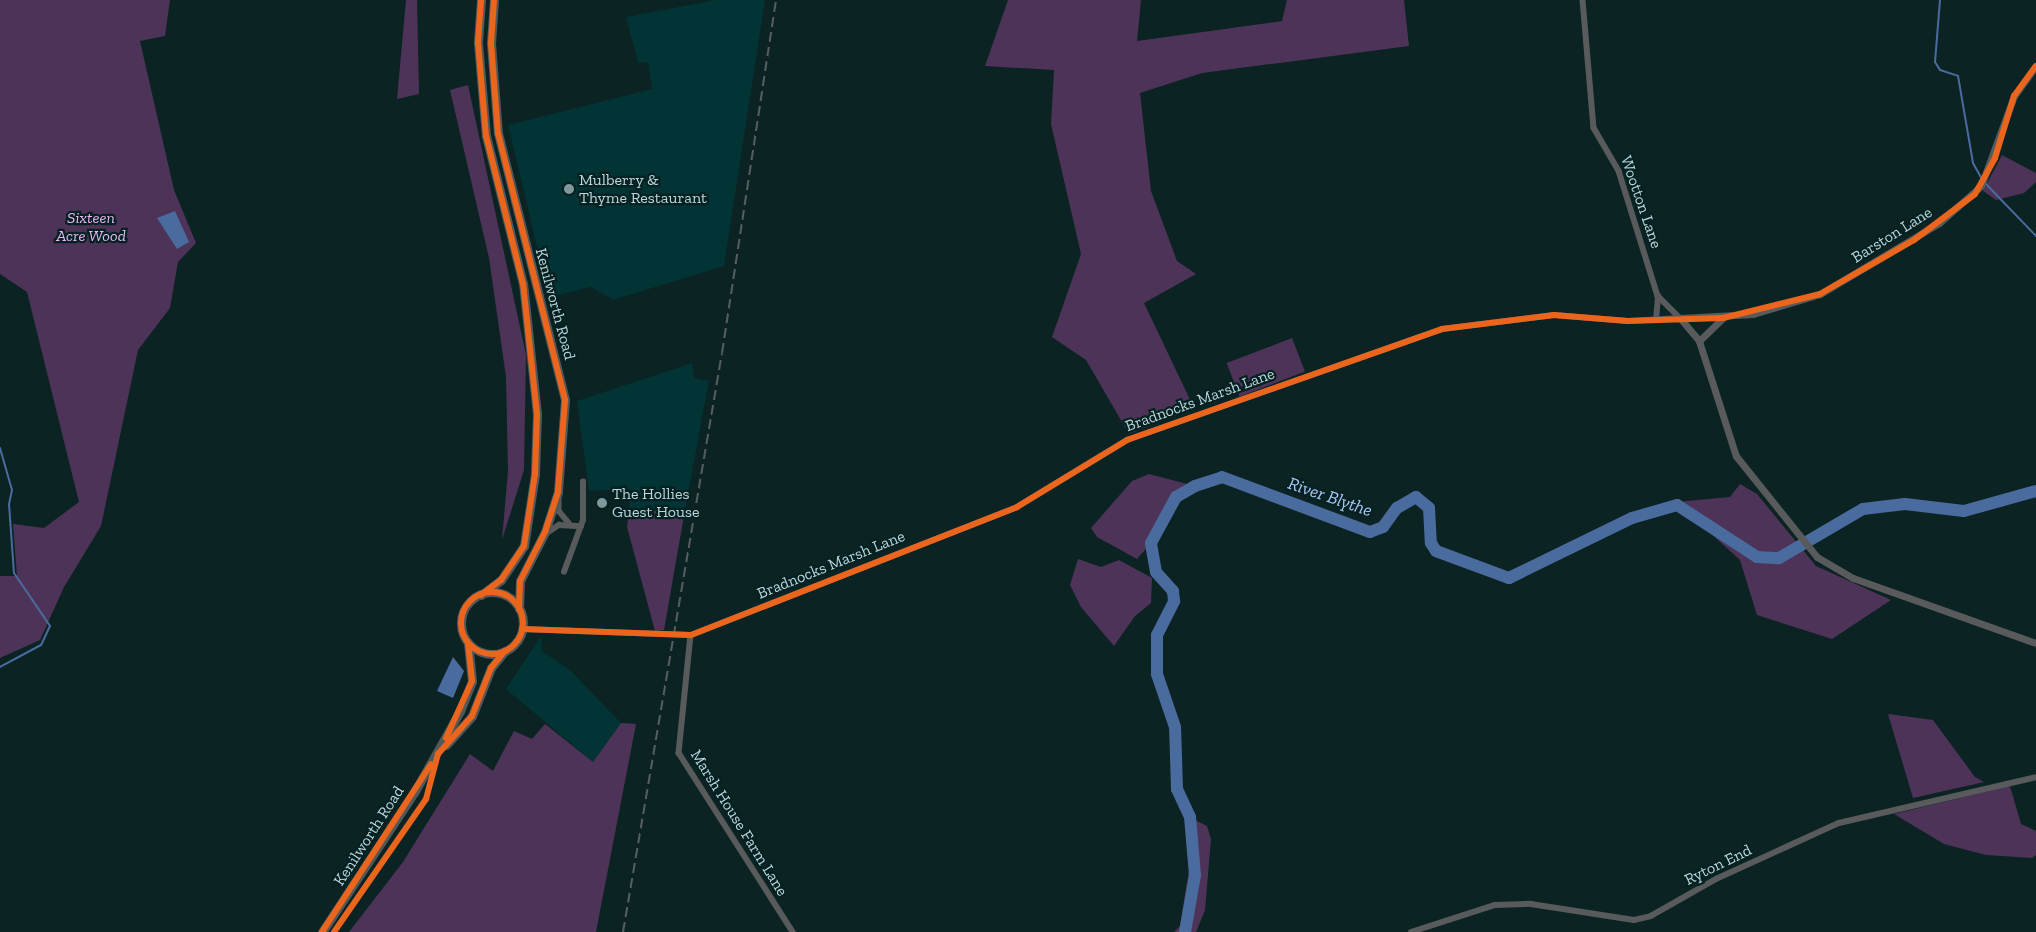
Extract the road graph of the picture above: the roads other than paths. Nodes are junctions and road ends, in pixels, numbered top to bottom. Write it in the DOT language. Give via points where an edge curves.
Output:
graph roads {
  1 [pos="481,0"];
  2 [pos="494,0"];
  3 [pos="1583,0"];
  4 [pos="2036,66"];
  5 [pos="1658,296"];
  6 [pos="1680,318"];
  7 [pos="1723,318"];
  8 [pos="1656,320"];
  9 [pos="1699,341"];
  10 [pos="583,482"];
  11 [pos="558,492"];
  12 [pos="570,524"];
  13 [pos="581,526"];
  14 [pos="544,535"];
  15 [pos="564,572"];
  16 [pos="481,595"];
  17 [pos="519,609"];
  18 [pos="522,629"];
  19 [pos="691,636"];
  20 [pos="468,643"];
  21 [pos="2036,643"];
  22 [pos="505,651"];
  23 [pos="438,754"];
  24 [pos="2036,777"];
  25 [pos="322,932"];
  26 [pos="793,932"];
  27 [pos="1410,932"];
  1 -- 16 [label="highway, Kenilworth Road" via="480,90 499,196 523,284 536,414 535,474 524,546 501,580"];
  2 -- 11 [label="highway, Kenilworth Road" via="491,43 498,133 565,400"];
  3 -- 5 [label="street, Wootton Lane" via="1594,128 1619,171"];
  4 -- 7 [label="street, Barston Lane" via="2014,96 1981,186 1939,223 1834,287 1784,306"];
  5 -- 6 [label="street, Wootton Lane"];
  5 -- 8 [label="street, Wootton Lane"];
  6 -- 7 [label="street, Barston Lane"];
  6 -- 8 [label="street, Bradnocks Marsh Lane"];
  6 -- 9 [label="street"];
  7 -- 9 [label="street"];
  8 -- 19 [label="street, Bradnocks Marsh Lane" via="1554,315 1442,329 1127,440 1017,507"];
  9 -- 21 [label="street" via="1736,456 1753,482 1817,557 1853,578"];
  10 -- 13 [label="street"];
  11 -- 12 [label="street, Kenilworth Road" via="559,511"];
  11 -- 14 [label="highway, Kenilworth Road"];
  12 -- 13 [label="street"];
  12 -- 14 [label="street"];
  13 -- 15 [label="street"];
  14 -- 17 [label="highway, Kenilworth Road" via="520,582"];
  16 -- 17 [label="highway" via="503,594"];
  16 -- 20 [label="highway" via="465,609 462,619"];
  17 -- 18 [label="highway"];
  18 -- 19 [label="street, Bradnocks Marsh Lane"];
  18 -- 22 [label="highway"];
  19 -- 26 [label="street, Marsh House Farm Lane" via="679,753"];
  20 -- 22 [label="highway" via="485,654"];
  20 -- 23 [label="highway, Kenilworth Road" via="472,681"];
  22 -- 23 [label="highway, Kenilworth Road" via="491,668 472,716"];
  23 -- 25 [label="highway, Kenilworth Road"];
  24 -- 27 [label="street, Ryton End" via="1840,824 1716,879 1651,916 1634,920 1532,904 1496,905"];
}
